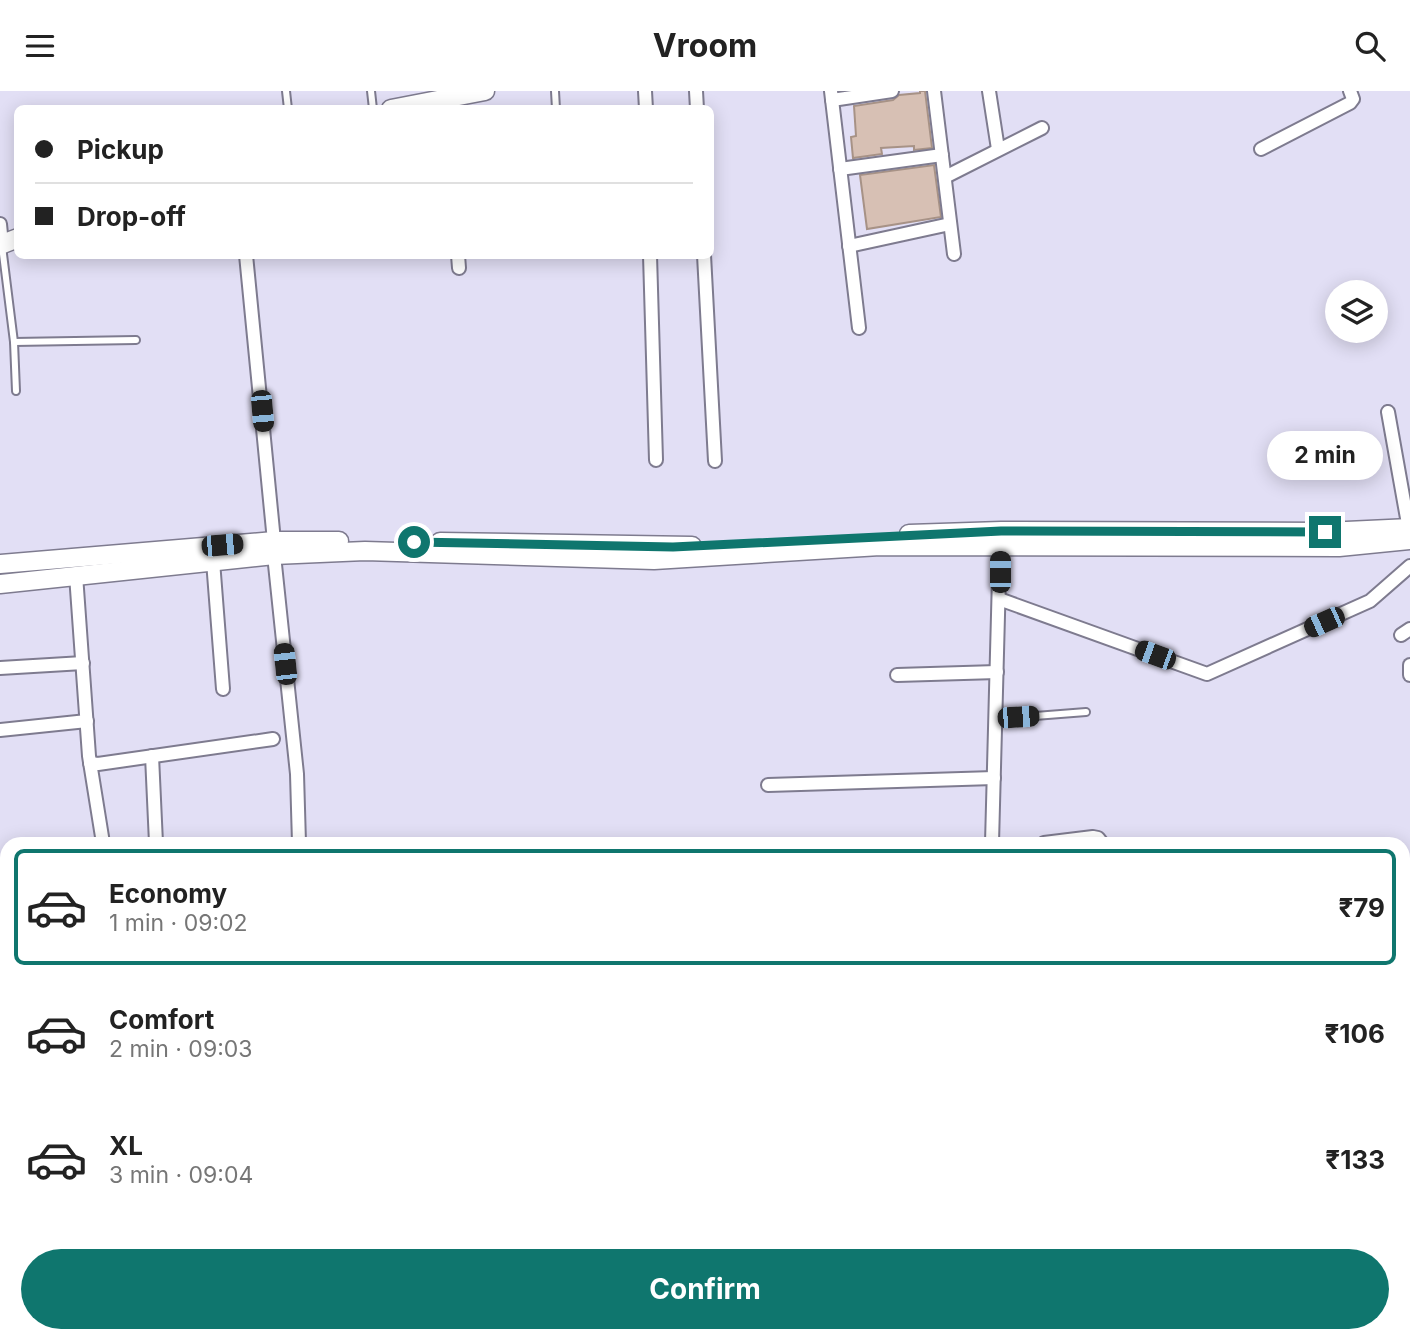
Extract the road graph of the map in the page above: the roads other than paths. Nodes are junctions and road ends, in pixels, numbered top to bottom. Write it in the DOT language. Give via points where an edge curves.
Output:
graph roads {
  1 [pos="485,91"];
  2 [pos="892,91"];
  3 [pos="934,91"];
  4 [pos="989,91"];
  5 [pos="1350,91"];
  6 [pos="831,96"];
  7 [pos="445,103"];
  8 [pos="427,105"];
  9 [pos="1042,128"];
  10 [pos="998,149"];
  11 [pos="1261,149"];
  12 [pos="942,155"];
  13 [pos="840,169"];
  14 [pos="945,177"];
  15 [pos="0,224"];
  16 [pos="950,224"];
  17 [pos="6,242"];
  18 [pos="849,246"];
  19 [pos="954,254"];
  20 [pos="246,259"];
  21 [pos="650,259"];
  22 [pos="704,259"];
  23 [pos="859,328"];
  24 [pos="136,340"];
  25 [pos="13,342"];
  26 [pos="16,391"];
  27 [pos="1388,412"];
  28 [pos="656,460"];
  29 [pos="715,461"];
  30 [pos="1410,533"];
  31 [pos="1000,539"];
  32 [pos="274,548"];
  33 [pos="213,561"];
  34 [pos="0,564"];
  35 [pos="1410,566"];
  36 [pos="76,575"];
  37 [pos="0,583"];
  38 [pos="999,599"];
  39 [pos="83,663"];
  40 [pos="1410,665"];
  41 [pos="0,668"];
  42 [pos="997,671"];
  43 [pos="897,675"];
  44 [pos="1410,675"];
  45 [pos="223,689"];
  46 [pos="1086,712"];
  47 [pos="996,719"];
  48 [pos="86,721"];
  49 [pos="0,730"];
  50 [pos="273,739"];
  51 [pos="152,756"];
  52 [pos="90,763"];
  53 [pos="994,778"];
  54 [pos="768,785"];
  55 [pos="102,837"];
  56 [pos="156,837"];
  57 [pos="299,837"];
  58 [pos="992,837"];
  1 -- 7 [label="street"];
  2 -- 6 [label="street"];
  3 -- 12 [label="street"];
  4 -- 10 [label="street"];
  5 -- 11 [label="street" via="1350,103"];
  6 -- 13 [label="street"];
  7 -- 8 [label="street"];
  9 -- 10 [label="street"];
  10 -- 14 [label="street"];
  12 -- 13 [label="street"];
  12 -- 14 [label="street"];
  13 -- 18 [label="street"];
  14 -- 16 [label="street"];
  15 -- 17 [label="street"];
  16 -- 18 [label="street"];
  16 -- 19 [label="street"];
  17 -- 25 [label="lane"];
  18 -- 23 [label="street"];
  20 -- 32 [label="street"];
  21 -- 28 [label="street"];
  22 -- 29 [label="street"];
  24 -- 25 [label="lane"];
  25 -- 26 [label="lane"];
  27 -- 30 [label="street"];
  30 -- 31 [label="street"];
  31 -- 32 [label="street" via="673,547 498,542"];
  31 -- 38 [label="street"];
  32 -- 33 [label="street"];
  32 -- 34 [label="street"];
  32 -- 57 [label="street" via="297,773"];
  33 -- 36 [label="street"];
  33 -- 45 [label="street"];
  35 -- 38 [label="street" via="1370,601 1207,674"];
  36 -- 37 [label="street"];
  36 -- 39 [label="street"];
  38 -- 42 [label="street"];
  39 -- 41 [label="street"];
  39 -- 48 [label="street"];
  40 -- 44 [label="street"];
  42 -- 43 [label="street"];
  42 -- 47 [label="street"];
  46 -- 47 [label="lane"];
  47 -- 53 [label="street"];
  48 -- 49 [label="street"];
  48 -- 52 [label="street"];
  50 -- 51 [label="street"];
  51 -- 52 [label="street"];
  51 -- 56 [label="street"];
  52 -- 55 [label="street"];
  53 -- 54 [label="street"];
  53 -- 58 [label="street"];
}
